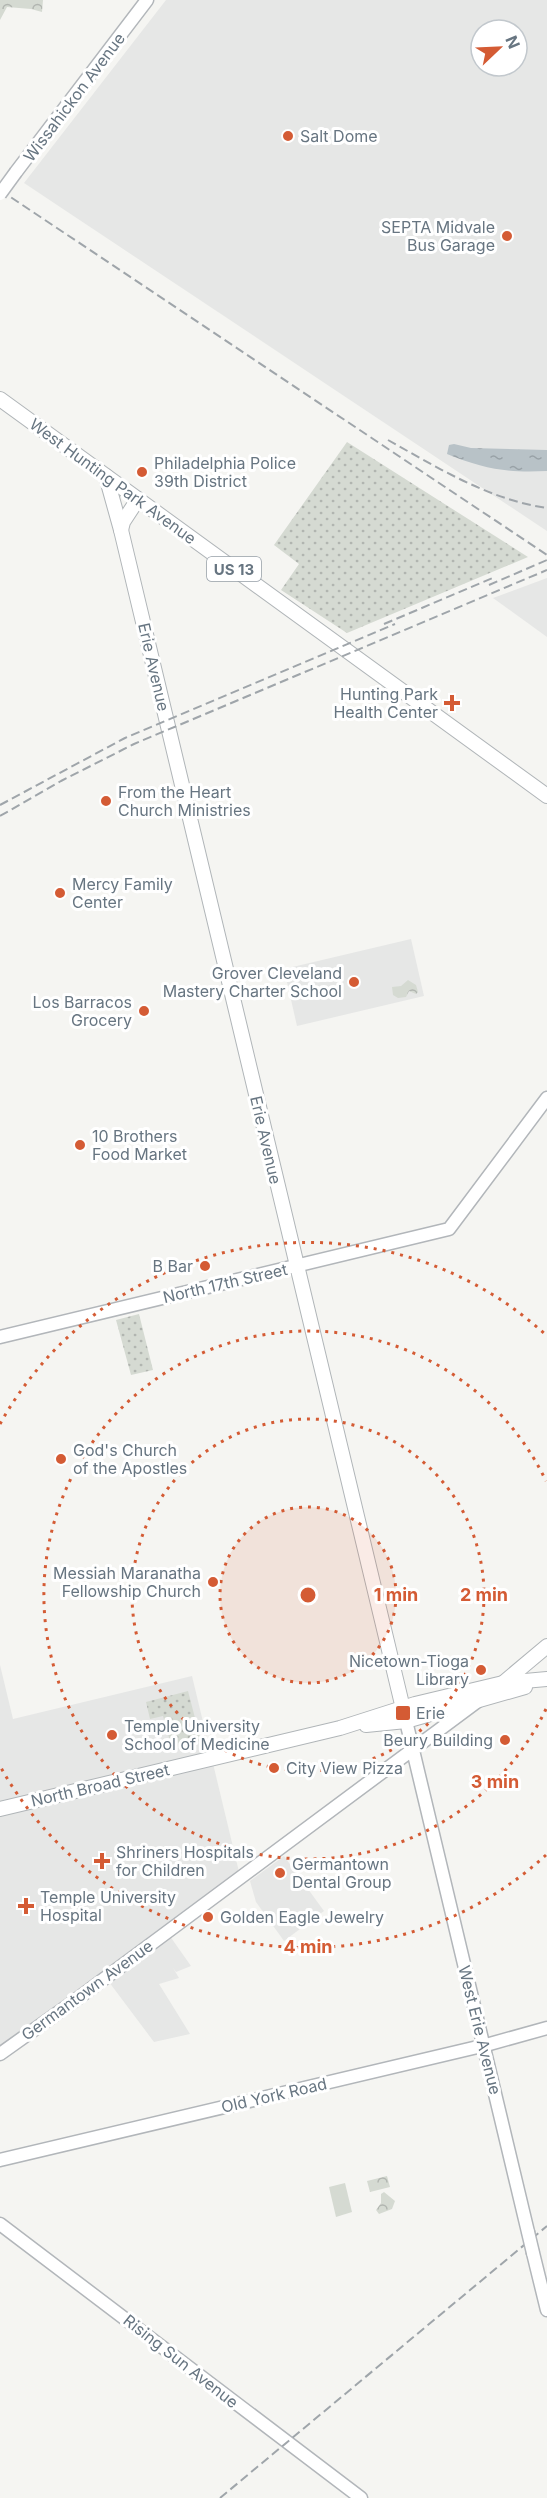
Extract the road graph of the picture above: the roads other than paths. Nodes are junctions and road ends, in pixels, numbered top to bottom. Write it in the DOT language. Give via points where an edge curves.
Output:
graph roads {
  1 [pos="147,0"];
  2 [pos="0,194"];
  3 [pos="0,399"];
  4 [pos="106,476"];
  5 [pos="138,499"];
  6 [pos="121,530"];
  7 [pos="547,796"];
  8 [pos="547,1098"];
  9 [pos="296,1266"];
  10 [pos="0,1337"];
  11 [pos="547,1646"];
  12 [pos="547,1680"];
  13 [pos="503,1683"];
  14 [pos="479,1701"];
  15 [pos="404,1714"];
  16 [pos="412,1750"];
  17 [pos="0,1809"];
  18 [pos="547,2028"];
  19 [pos="484,2046"];
  20 [pos="0,2054"];
  21 [pos="0,2160"];
  22 [pos="0,2224"];
  23 [pos="547,2310"];
  24 [pos="362,2498"];
  1 -- 2 [label="street, Wissahickon Avenue, bridge"];
  3 -- 4 [label="main road, West Hunting Park Avenue / US 13"];
  4 -- 5 [label="main road, West Hunting Park Avenue / US 13"];
  4 -- 6 [label="main road, Erie Avenue"];
  5 -- 6 [label="main road"];
  5 -- 7 [label="main road, West Hunting Park Avenue / US 13"];
  6 -- 9 [label="main road, Erie Avenue"];
  8 -- 9 [label="street, North 17th Street" via="449,1229"];
  9 -- 10 [label="street, North 17th Street"];
  9 -- 15 [label="main road, Erie Avenue"];
  11 -- 13 [label="main road, Germantown Avenue"];
  12 -- 13 [label="main road, North Broad Street"];
  12 -- 14 [label="main road, North Broad Street"];
  13 -- 14 [label="main road, Germantown Avenue"];
  13 -- 15 [label="main road, North Broad Street"];
  14 -- 15 [label="main road, North Broad Street"];
  14 -- 16 [label="street, Germantown Avenue"];
  15 -- 16 [label="street, Erie Avenue"];
  15 -- 17 [label="main road, North Broad Street"];
  16 -- 19 [label="street, West Erie Avenue"];
  16 -- 20 [label="street, Germantown Avenue"];
  18 -- 19 [label="street, Old York Road"];
  19 -- 21 [label="street, Old York Road"];
  19 -- 23 [label="street, West Erie Avenue, bridge"];
  22 -- 24 [label="street, Rising Sun Avenue"];
}
